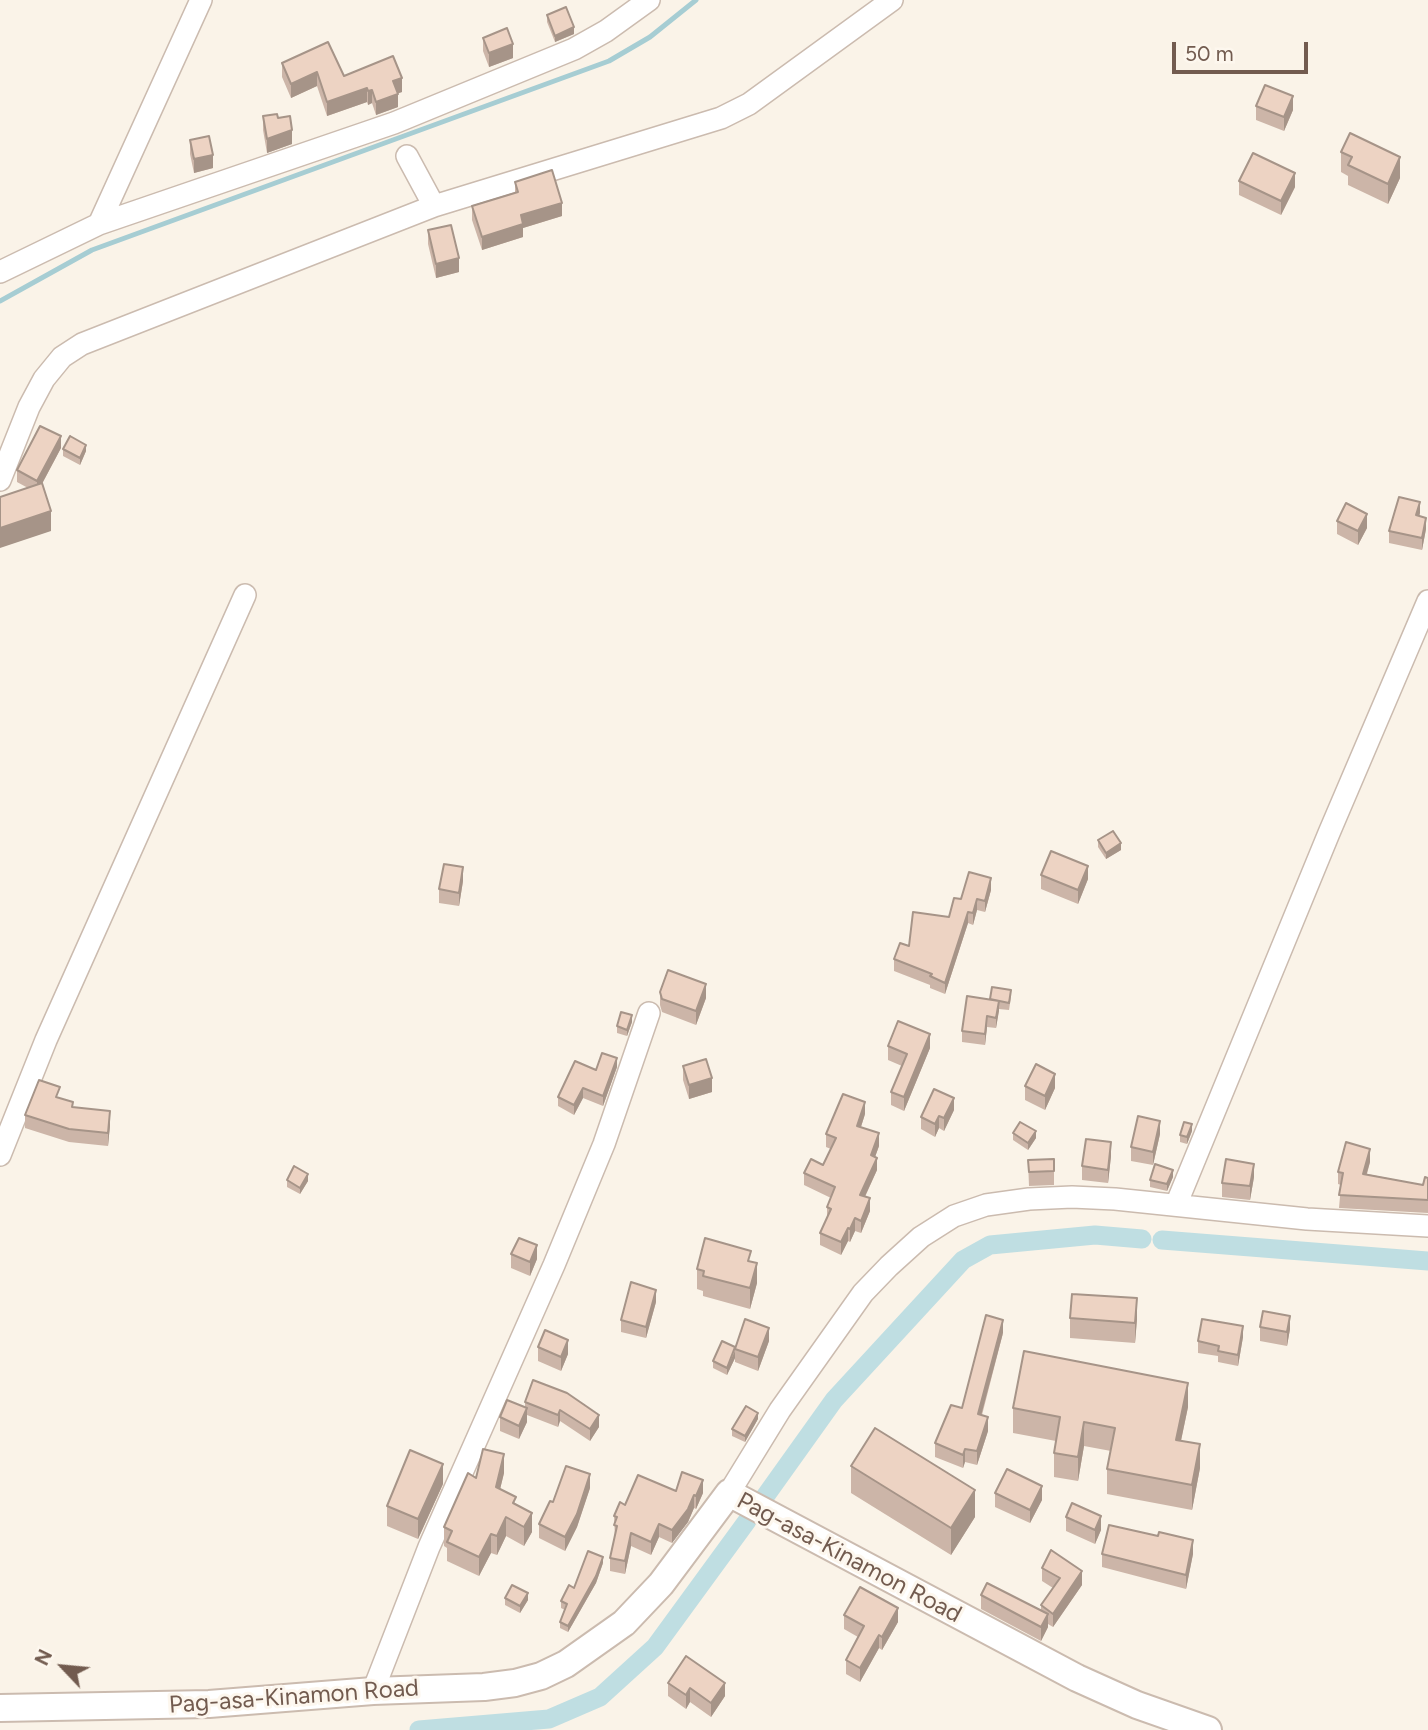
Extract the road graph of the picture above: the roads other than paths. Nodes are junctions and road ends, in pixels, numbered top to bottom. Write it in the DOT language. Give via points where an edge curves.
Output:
graph roads {
  1 [pos="201,0"];
  2 [pos="649,0"];
  3 [pos="892,0"];
  4 [pos="407,156"];
  5 [pos="434,206"];
  6 [pos="99,224"];
  7 [pos="0,272"];
  8 [pos="0,480"];
  9 [pos="245,595"];
  10 [pos="1428,601"];
  11 [pos="649,1013"];
  12 [pos="0,1154"];
  13 [pos="1176,1205"];
  14 [pos="1428,1226"];
  15 [pos="729,1493"];
  16 [pos="373,1691"];
  17 [pos="0,1708"];
  18 [pos="1208,1730"];
  1 -- 6 [label="street"];
  2 -- 6 [label="street" via="574,49 395,127"];
  3 -- 5 [label="street" via="749,104 721,118"];
  4 -- 5 [label="street"];
  5 -- 8 [label="street" via="82,344 62,357 44,379"];
  6 -- 7 [label="street"];
  9 -- 12 [label="street" via="46,1040"];
  10 -- 13 [label="street"];
  11 -- 16 [label="street" via="604,1144 429,1547"];
  13 -- 14 [label="street"];
  13 -- 15 [label="street" via="1072,1197 1008,1202 954,1216 921,1237 863,1293 780,1410"];
  15 -- 16 [label="street, Pag-asa-Kinamon Road" via="652,1594 624,1623 566,1664 515,1683"];
  15 -- 18 [label="street, Pag-asa-Kinamon Road" via="1077,1678"];
  16 -- 17 [label="street, Pag-asa-Kinamon Road" via="209,1704"];
}
